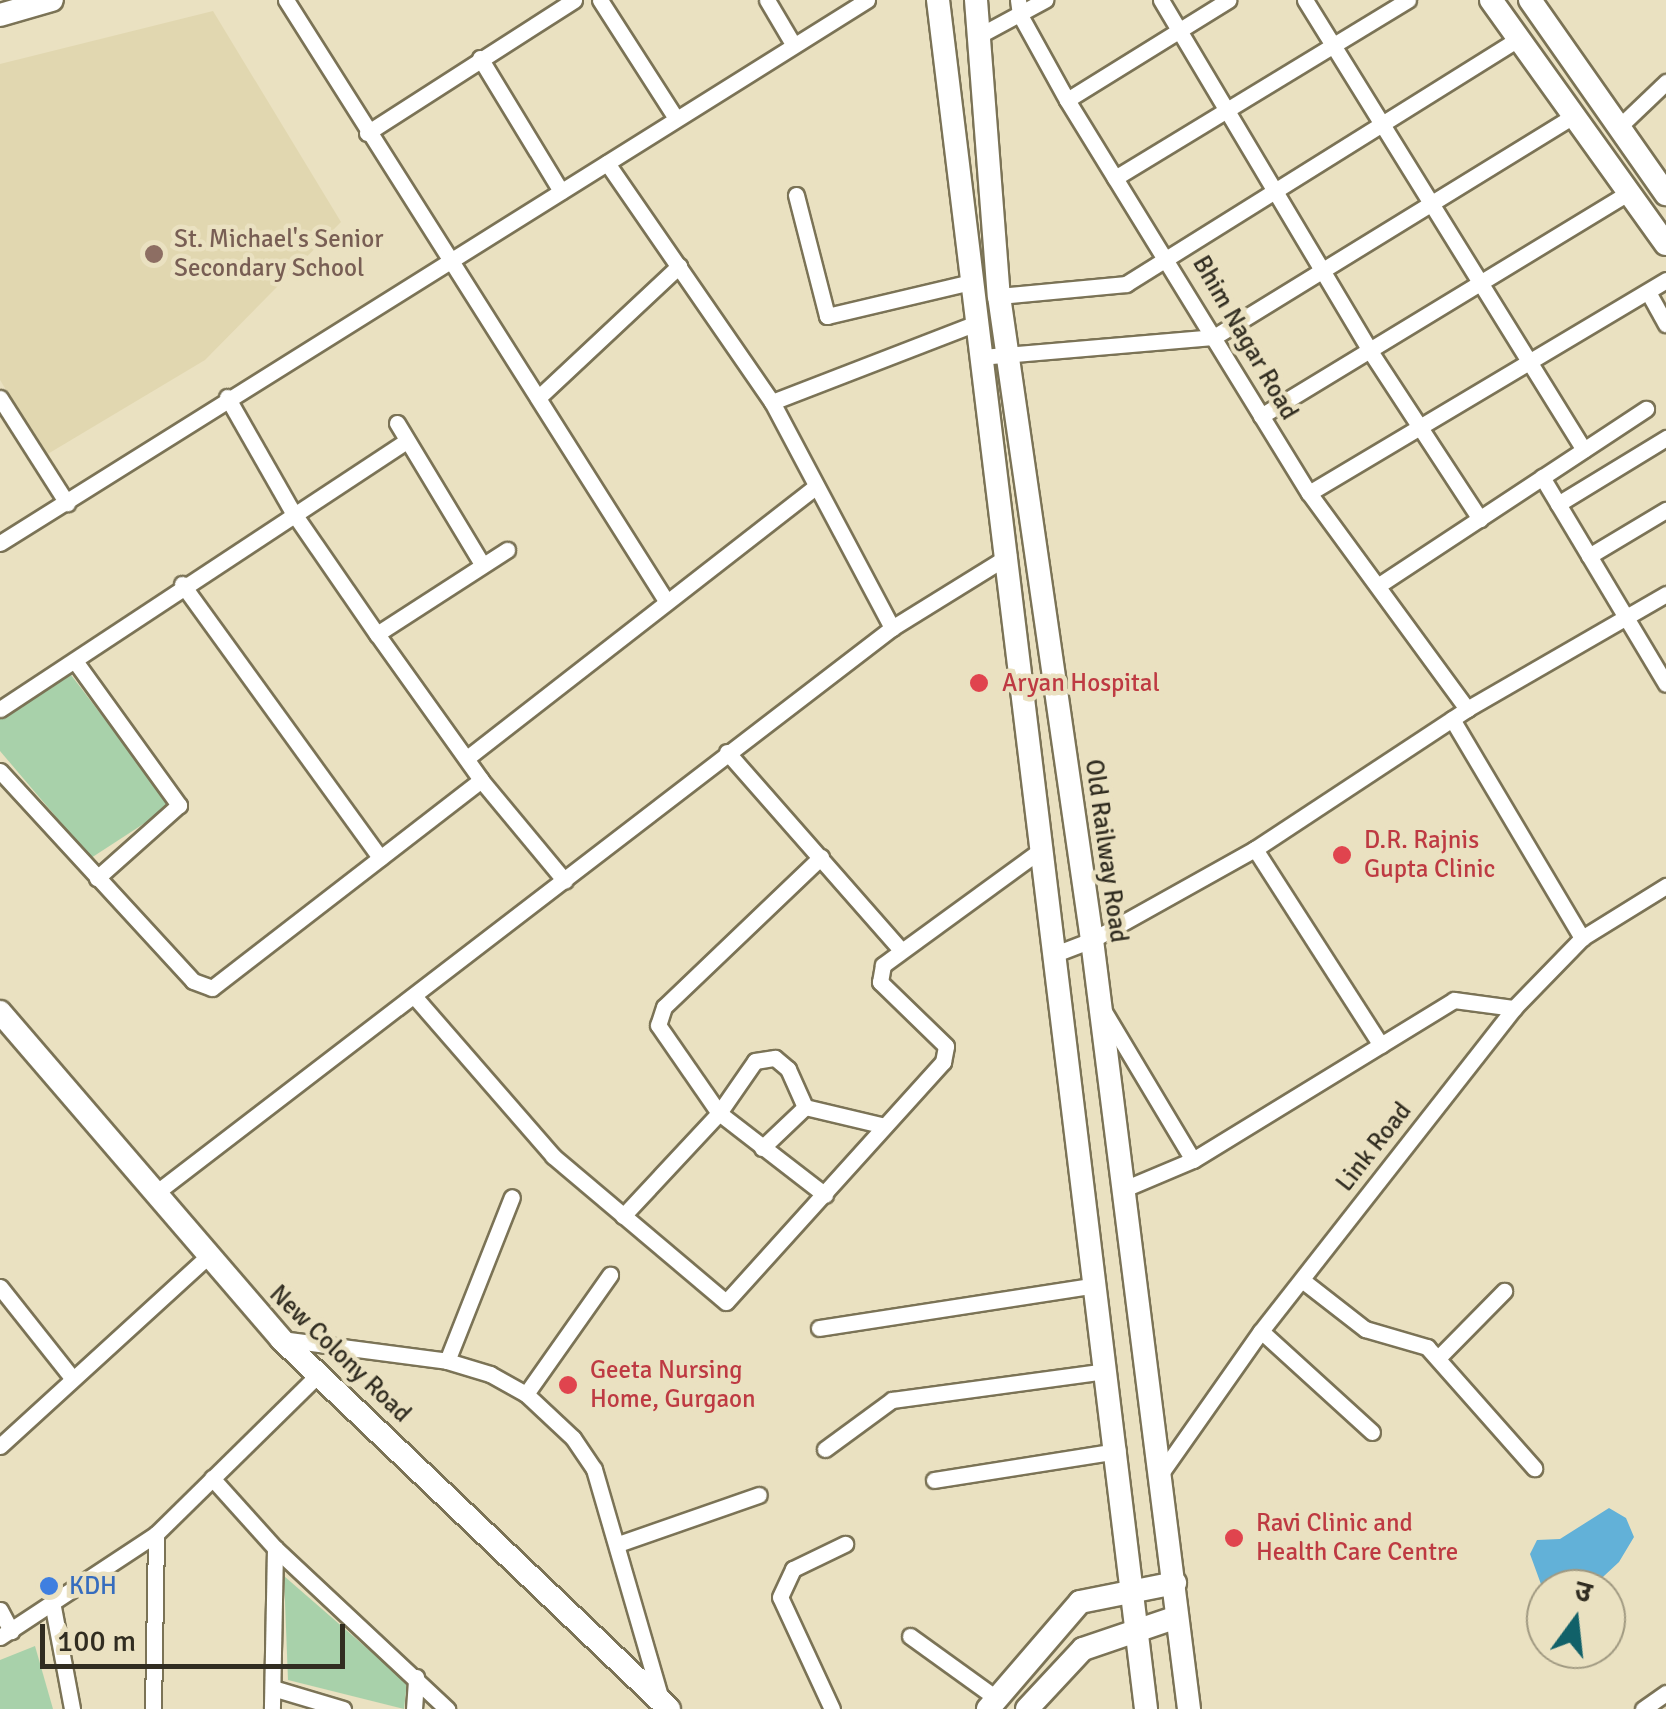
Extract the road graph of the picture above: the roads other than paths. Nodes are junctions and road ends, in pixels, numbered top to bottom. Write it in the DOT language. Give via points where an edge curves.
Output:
graph roads {
  1 [pos="52,0"];
  2 [pos="286,0"];
  3 [pos="574,0"];
  4 [pos="600,0"];
  5 [pos="767,0"];
  6 [pos="867,0"];
  7 [pos="938,0"];
  8 [pos="976,0"];
  9 [pos="1044,0"];
  10 [pos="1161,0"];
  11 [pos="1228,0"];
  12 [pos="1305,0"];
  13 [pos="1408,0"];
  14 [pos="1490,0"];
  15 [pos="1537,3"];
  16 [pos="1019,8"];
  17 [pos="0,15"];
  18 [pos="1180,33"];
  19 [pos="982,34"];
  20 [pos="1518,40"];
  21 [pos="793,44"];
  22 [pos="1334,45"];
  23 [pos="480,58"];
  24 [pos="1666,82"];
  25 [pos="1067,100"];
  26 [pos="1225,111"];
  27 [pos="1575,115"];
  28 [pos="675,117"];
  29 [pos="1384,126"];
  30 [pos="1620,126"];
  31 [pos="368,132"];
  32 [pos="607,162"];
  33 [pos="1115,178"];
  34 [pos="561,191"];
  35 [pos="1630,192"];
  36 [pos="1278,194"];
  37 [pos="1666,194"];
  38 [pos="796,195"];
  39 [pos="1430,204"];
  40 [pos="1666,244"];
  41 [pos="1168,255"];
  42 [pos="448,258"];
  43 [pos="679,266"];
  44 [pos="1322,272"];
  45 [pos="1666,280"];
  46 [pos="972,282"];
  47 [pos="1478,286"];
  48 [pos="1648,292"];
  49 [pos="999,296"];
  50 [pos="977,323"];
  51 [pos="1666,324"];
  52 [pos="1214,337"];
  53 [pos="1370,351"];
  54 [pos="1007,354"];
  55 [pos="981,357"];
  56 [pos="1526,367"];
  57 [pos="226,397"];
  58 [pos="539,397"];
  59 [pos="0,398"];
  60 [pos="772,402"];
  61 [pos="1646,408"];
  62 [pos="1262,416"];
  63 [pos="396,424"];
  64 [pos="1421,428"];
  65 [pos="1666,438"];
  66 [pos="407,441"];
  67 [pos="1584,450"];
  68 [pos="1542,477"];
  69 [pos="815,487"];
  70 [pos="1309,494"];
  71 [pos="67,502"];
  72 [pos="1558,504"];
  73 [pos="1666,510"];
  74 [pos="292,511"];
  75 [pos="1480,518"];
  76 [pos="0,543"];
  77 [pos="507,550"];
  78 [pos="1008,556"];
  79 [pos="1589,556"];
  80 [pos="482,564"];
  81 [pos="182,584"];
  82 [pos="1378,585"];
  83 [pos="1666,594"];
  84 [pos="665,599"];
  85 [pos="1625,620"];
  86 [pos="892,628"];
  87 [pos="377,634"];
  88 [pos="75,661"];
  89 [pos="1666,684"];
  90 [pos="0,709"];
  91 [pos="1467,709"];
  92 [pos="1452,719"];
  93 [pos="727,752"];
  94 [pos="467,758"];
  95 [pos="0,771"];
  96 [pos="481,780"];
  97 [pos="1042,849"];
  98 [pos="1255,849"];
  99 [pos="820,856"];
  100 [pos="380,858"];
  101 [pos="96,878"];
  102 [pos="565,881"];
  103 [pos="1666,886"];
  104 [pos="1582,938"];
  105 [pos="1092,940"];
  106 [pos="900,949"];
  107 [pos="1055,954"];
  108 [pos="414,996"];
  109 [pos="1098,1002"];
  110 [pos="1514,1008"];
  111 [pos="0,1012"];
  112 [pos="1380,1045"];
  113 [pos="805,1107"];
  114 [pos="719,1113"];
  115 [pos="881,1125"];
  116 [pos="762,1148"];
  117 [pos="1193,1160"];
  118 [pos="1124,1189"];
  119 [pos="157,1192"];
  120 [pos="825,1195"];
  121 [pos="512,1197"];
  122 [pos="623,1216"];
  123 [pos="207,1258"];
  124 [pos="610,1275"];
  125 [pos="1302,1280"];
  126 [pos="1096,1285"];
  127 [pos="0,1287"];
  128 [pos="1504,1291"];
  129 [pos="818,1328"];
  130 [pos="1260,1331"];
  131 [pos="281,1339"];
  132 [pos="1439,1357"];
  133 [pos="446,1361"];
  134 [pos="1107,1371"];
  135 [pos="319,1374"];
  136 [pos="73,1379"];
  137 [pos="526,1394"];
  138 [pos="1372,1432"];
  139 [pos="0,1446"];
  140 [pos="825,1449"];
  141 [pos="1118,1451"];
  142 [pos="1534,1468"];
  143 [pos="1159,1476"];
  144 [pos="212,1478"];
  145 [pos="934,1480"];
  146 [pos="759,1495"];
  147 [pos="156,1534"];
  148 [pos="618,1544"];
  149 [pos="845,1544"];
  150 [pos="275,1548"];
  151 [pos="1175,1583"];
  152 [pos="1130,1588"];
  153 [pos="53,1607"];
  154 [pos="0,1610"];
  155 [pos="1178,1617"];
  156 [pos="1135,1626"];
  157 [pos="6,1634"];
  158 [pos="910,1636"];
  159 [pos="416,1677"];
  160 [pos="276,1689"];
  161 [pos="1666,1693"];
  162 [pos="992,1704"];
  163 [pos="665,1706"];
  164 [pos="72,1709"];
  165 [pos="152,1709"];
  166 [pos="272,1709"];
  167 [pos="343,1709"];
  168 [pos="414,1709"];
  169 [pos="446,1709"];
  170 [pos="832,1709"];
  171 [pos="1027,1709"];
  172 [pos="1146,1709"];
  173 [pos="1189,1709"];
  174 [pos="1643,1709"];
  1 -- 17 [label="main road"];
  2 -- 31 [label="street"];
  3 -- 23 [label="street"];
  4 -- 28 [label="street"];
  5 -- 21 [label="street"];
  6 -- 21 [label="street"];
  7 -- 46 [label="main road"];
  8 -- 19 [label="main road, Old Railway Road"];
  9 -- 16 [label="street"];
  10 -- 18 [label="street"];
  11 -- 18 [label="street"];
  12 -- 22 [label="street"];
  13 -- 22 [label="street"];
  14 -- 20 [label="main road"];
  15 -- 30 [label="main road"];
  16 -- 19 [label="street"];
  16 -- 25 [label="street, Bhim Nagar Road"];
  18 -- 25 [label="street"];
  18 -- 26 [label="street"];
  19 -- 49 [label="main road, Old Railway Road"];
  20 -- 27 [label="main road"];
  20 -- 29 [label="street"];
  21 -- 28 [label="street"];
  22 -- 26 [label="street"];
  22 -- 29 [label="street"];
  23 -- 31 [label="street"];
  23 -- 34 [label="street"];
  24 -- 30 [label="street"];
  25 -- 33 [label="street, Bhim Nagar Road"];
  26 -- 33 [label="street"];
  26 -- 36 [label="street"];
  27 -- 35 [label="main road"];
  27 -- 39 [label="street"];
  28 -- 32 [label="street"];
  29 -- 36 [label="street"];
  29 -- 39 [label="street"];
  30 -- 37 [label="main road"];
  31 -- 42 [label="street"];
  32 -- 34 [label="street"];
  32 -- 43 [label="street"];
  33 -- 41 [label="street, Bhim Nagar Road"];
  34 -- 42 [label="street"];
  35 -- 40 [label="main road"];
  35 -- 47 [label="street"];
  36 -- 41 [label="street"];
  36 -- 44 [label="street"];
  38 -- 46 [label="street" via="827,316"];
  39 -- 44 [label="street"];
  39 -- 47 [label="street"];
  41 -- 49 [label="street" via="1114,288"];
  41 -- 52 [label="street, Bhim Nagar Road"];
  42 -- 57 [label="street"];
  42 -- 58 [label="street"];
  43 -- 58 [label="street"];
  43 -- 60 [label="street"];
  44 -- 52 [label="street"];
  44 -- 53 [label="street"];
  45 -- 48 [label="street"];
  46 -- 50 [label="main road"];
  47 -- 53 [label="street"];
  47 -- 56 [label="street"];
  48 -- 51 [label="street"];
  48 -- 56 [label="street"];
  49 -- 54 [label="main road, Old Railway Road"];
  50 -- 55 [label="main road"];
  50 -- 60 [label="street"];
  52 -- 54 [label="street"];
  52 -- 62 [label="street, Bhim Nagar Road"];
  53 -- 62 [label="street"];
  53 -- 64 [label="street"];
  54 -- 55 [label="street"];
  54 -- 105 [label="main road, Old Railway Road"];
  55 -- 78 [label="main road"];
  56 -- 64 [label="street"];
  56 -- 67 [label="street"];
  57 -- 71 [label="street"];
  57 -- 74 [label="street"];
  58 -- 84 [label="street"];
  59 -- 71 [label="street"];
  60 -- 69 [label="street"];
  61 -- 67 [label="street"];
  62 -- 70 [label="street, Bhim Nagar Road"];
  63 -- 66 [label="street"];
  64 -- 70 [label="street"];
  64 -- 75 [label="street"];
  65 -- 72 [label="street"];
  66 -- 74 [label="street"];
  66 -- 80 [label="street"];
  67 -- 68 [label="street"];
  68 -- 72 [label="street"];
  68 -- 75 [label="street"];
  69 -- 84 [label="street"];
  69 -- 86 [label="street"];
  70 -- 82 [label="street, Bhim Nagar Road"];
  71 -- 76 [label="street"];
  72 -- 79 [label="street"];
  73 -- 79 [label="street"];
  74 -- 81 [label="street"];
  74 -- 87 [label="street"];
  75 -- 82 [label="street"];
  77 -- 80 [label="street"];
  78 -- 86 [label="street"];
  78 -- 97 [label="main road"];
  79 -- 85 [label="street"];
  80 -- 87 [label="street"];
  81 -- 88 [label="street"];
  81 -- 100 [label="street"];
  82 -- 91 [label="street, Bhim Nagar Road"];
  83 -- 85 [label="street"];
  84 -- 94 [label="street"];
  85 -- 89 [label="street"];
  85 -- 91 [label="street"];
  86 -- 93 [label="street"];
  87 -- 94 [label="street"];
  88 -- 90 [label="street"];
  88 -- 101 [label="street" via="179,805"];
  91 -- 92 [label="street"];
  92 -- 98 [label="street"];
  92 -- 104 [label="street"];
  93 -- 99 [label="street"];
  93 -- 102 [label="street"];
  94 -- 96 [label="street"];
  95 -- 101 [label="street"];
  96 -- 100 [label="street"];
  96 -- 102 [label="street"];
  97 -- 106 [label="street"];
  97 -- 107 [label="main road"];
  98 -- 105 [label="street"];
  98 -- 112 [label="street"];
  99 -- 106 [label="street"];
  99 -- 114 [label="street" via="658,1019"];
  100 -- 101 [label="street" via="212,988 193,981"];
  102 -- 108 [label="street"];
  103 -- 104 [label="street, Link Road"];
  104 -- 110 [label="street, Link Road"];
  105 -- 107 [label="street"];
  105 -- 109 [label="main road, Old Railway Road"];
  106 -- 115 [label="street" via="882,965 880,982 940,1036 946,1053"];
  107 -- 126 [label="main road"];
  108 -- 119 [label="street"];
  108 -- 122 [label="street" via="554,1156"];
  109 -- 117 [label="street"];
  109 -- 118 [label="main road, Old Railway Road"];
  110 -- 112 [label="street" via="1454,1000"];
  110 -- 125 [label="street, Link Road"];
  111 -- 119 [label="main road, New Colony Road"];
  112 -- 117 [label="street"];
  113 -- 114 [label="street" via="788,1069 766,1056 755,1061"];
  113 -- 115 [label="street"];
  113 -- 116 [label="street"];
  114 -- 116 [label="street"];
  114 -- 122 [label="street"];
  115 -- 120 [label="street"];
  116 -- 120 [label="street"];
  117 -- 118 [label="street"];
  118 -- 143 [label="main road, Old Railway Road"];
  119 -- 123 [label="main road, New Colony Road"];
  120 -- 122 [label="street" via="726,1302"];
  121 -- 133 [label="street"];
  123 -- 131 [label="main road, New Colony Road"];
  123 -- 136 [label="street"];
  124 -- 137 [label="street"];
  125 -- 130 [label="street, Link Road"];
  125 -- 132 [label="street" via="1365,1329 1416,1339"];
  126 -- 129 [label="street"];
  126 -- 134 [label="main road"];
  127 -- 136 [label="street"];
  128 -- 132 [label="street"];
  130 -- 138 [label="street"];
  130 -- 143 [label="street, Link Road"];
  131 -- 133 [label="street"];
  131 -- 135 [label="main road, New Colony Road"];
  132 -- 142 [label="street"];
  133 -- 137 [label="street"];
  134 -- 140 [label="street" via="892,1400"];
  134 -- 141 [label="main road"];
  135 -- 144 [label="street"];
  135 -- 163 [label="main road, New Colony Road"];
  136 -- 139 [label="street"];
  137 -- 148 [label="street" via="573,1438 594,1469"];
  141 -- 145 [label="street"];
  141 -- 152 [label="main road"];
  143 -- 151 [label="main road, Old Railway Road"];
  144 -- 147 [label="street"];
  144 -- 150 [label="street"];
  146 -- 148 [label="street"];
  147 -- 153 [label="street"];
  147 -- 165 [label="street"];
  148 -- 163 [label="street"];
  149 -- 170 [label="street" via="793,1569 780,1597"];
  150 -- 159 [label="street"];
  150 -- 160 [label="street"];
  151 -- 152 [label="main road"];
  151 -- 155 [label="main road, Old Railway Road"];
  152 -- 156 [label="main road"];
  152 -- 162 [label="main road" via="1080,1602"];
  153 -- 157 [label="street"];
  153 -- 164 [label="street"];
  154 -- 157 [label="street"];
  155 -- 156 [label="main road"];
  155 -- 173 [label="main road, Old Railway Road"];
  156 -- 171 [label="main road" via="1082,1649"];
  156 -- 172 [label="main road"];
  158 -- 162 [label="street"];
  159 -- 168 [label="street"];
  159 -- 169 [label="street"];
  160 -- 166 [label="street"];
  160 -- 167 [label="street"];
  161 -- 174 [label="street"];
}
